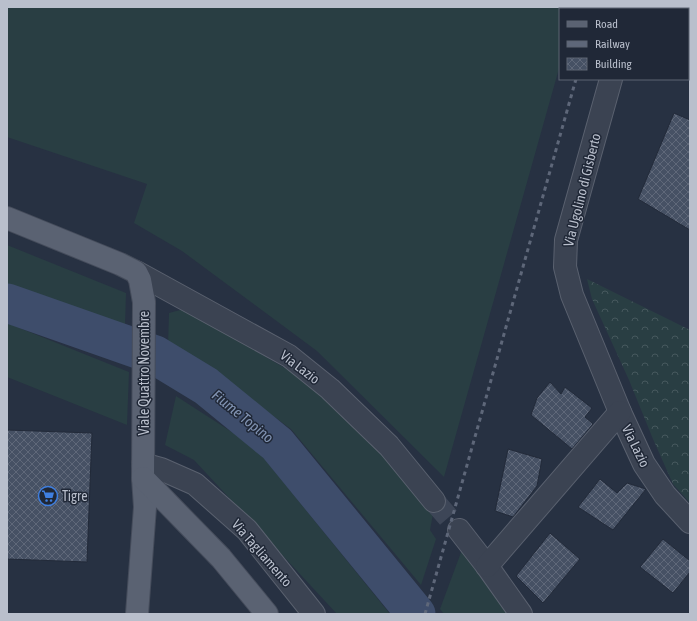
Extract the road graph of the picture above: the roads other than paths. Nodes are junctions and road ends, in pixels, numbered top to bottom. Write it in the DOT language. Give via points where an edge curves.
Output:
graph roads {
  1 [pos="611,80"];
  2 [pos="7,218"];
  3 [pos="136,272"];
  4 [pos="620,412"];
  5 [pos="143,471"];
  6 [pos="434,501"];
  7 [pos="690,522"];
  8 [pos="459,530"];
  9 [pos="487,566"];
  10 [pos="137,614"];
  11 [pos="267,614"];
  12 [pos="314,614"];
  13 [pos="522,614"];
  1 -- 4 [label="street, Via Ugolino di Gisberto" via="566,240 566,267 572,295"];
  2 -- 3 [label="main road"];
  3 -- 5 [label="main road, Viale Quattro Novembre" via="144,302"];
  3 -- 6 [label="street, Via Lazio" via="290,356 330,389 389,446"];
  4 -- 7 [label="street, Via Lazio" via="644,464 664,496"];
  4 -- 9 [label="street, Via Lazio"];
  5 -- 10 [label="main road, Viale Quattro Novembre" via="145,507"];
  5 -- 11 [label="main road"];
  5 -- 12 [label="street, Via Tagliamento" via="160,469 195,484 247,530"];
  8 -- 9 [label="street"];
  9 -- 13 [label="street"];
}
